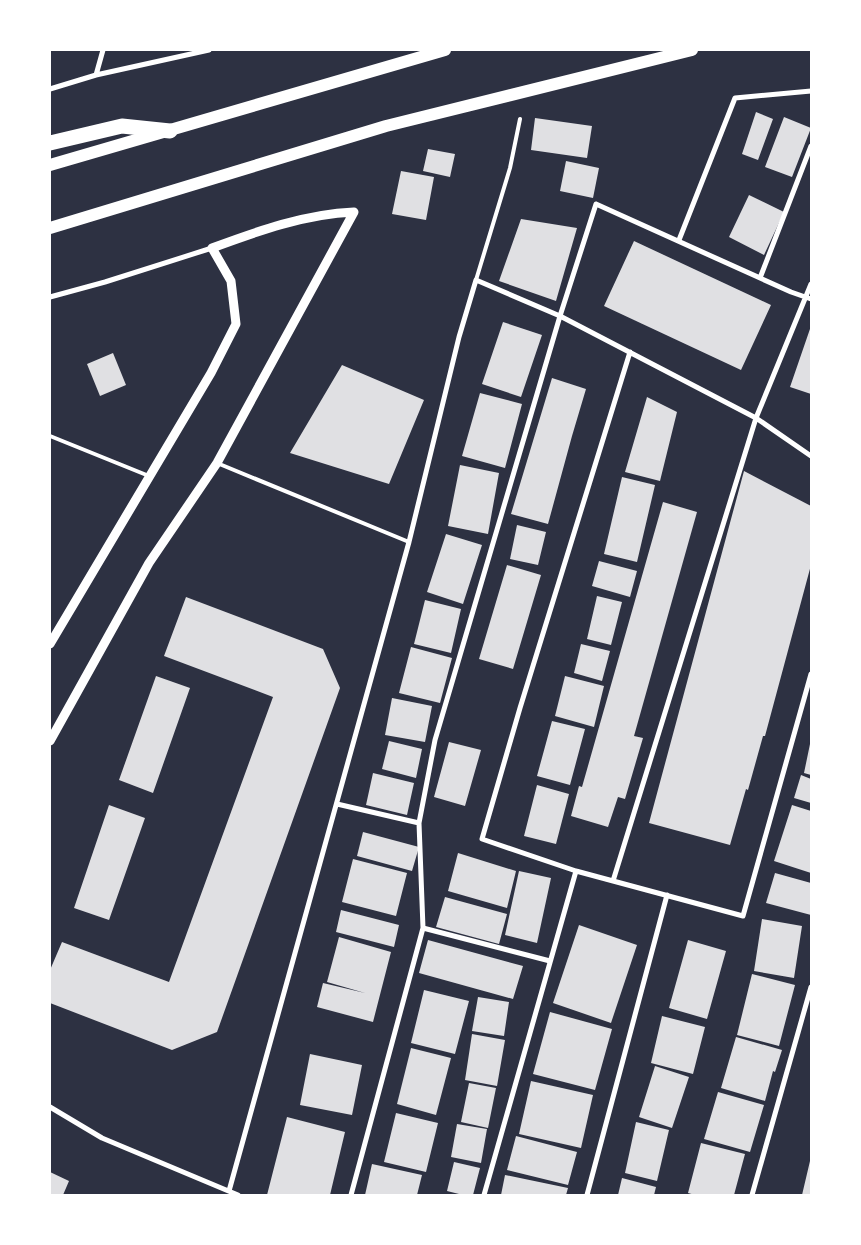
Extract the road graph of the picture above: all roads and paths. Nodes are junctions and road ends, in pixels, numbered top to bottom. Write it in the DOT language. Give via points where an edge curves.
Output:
graph roads {
  1 [pos="103,50"];
  2 [pos="209,50"];
  3 [pos="445,50"];
  4 [pos="692,50"];
  5 [pos="96,76"];
  6 [pos="50,89"];
  7 [pos="811,92"];
  8 [pos="520,120"];
  9 [pos="170,131"];
  10 [pos="50,143"];
  11 [pos="811,146"];
  12 [pos="50,165"];
  13 [pos="50,228"];
  14 [pos="679,240"];
  15 [pos="212,248"];
  16 [pos="760,278"];
  17 [pos="476,280"];
  18 [pos="811,284"];
  19 [pos="50,297"];
  20 [pos="809,298"];
  21 [pos="560,316"];
  22 [pos="630,352"];
  23 [pos="756,418"];
  24 [pos="50,436"];
  25 [pos="811,456"];
  26 [pos="217,463"];
  27 [pos="150,476"];
  28 [pos="410,542"];
  29 [pos="50,644"];
  30 [pos="811,674"];
  31 [pos="50,741"];
  32 [pos="337,804"];
  33 [pos="419,823"];
  34 [pos="576,871"];
  35 [pos="613,881"];
  36 [pos="667,895"];
  37 [pos="423,928"];
  38 [pos="550,961"];
  39 [pos="811,987"];
  40 [pos="50,1107"];
  41 [pos="229,1191"];
  42 [pos="238,1195"];
  43 [pos="351,1195"];
  44 [pos="484,1195"];
  45 [pos="587,1195"];
  46 [pos="752,1195"];
  1 -- 5 [label="street"];
  2 -- 5 [label="street"];
  3 -- 9 [label="main road"];
  4 -- 13 [label="main road" via="386,126"];
  5 -- 6 [label="street"];
  7 -- 14 [label="street" via="735,98"];
  8 -- 17 [label="lane" via="510,168"];
  9 -- 10 [label="highway" via="122,126"];
  9 -- 12 [label="main road"];
  11 -- 16 [label="street"];
  14 -- 16 [label="street"];
  14 -- 21 [label="street" via="596,204"];
  15 -- 19 [label="street"];
  15 -- 26 [label="street" via="263,229 333,213 354,212"];
  15 -- 27 [label="street" via="231,281 236,324"];
  16 -- 20 [label="street"];
  17 -- 21 [label="street"];
  17 -- 28 [label="street"];
  18 -- 20 [label="street"];
  20 -- 23 [label="street"];
  21 -- 22 [label="street"];
  21 -- 33 [label="street" via="435,740"];
  22 -- 23 [label="street"];
  22 -- 34 [label="street" via="482,839"];
  23 -- 25 [label="street"];
  23 -- 35 [label="street"];
  24 -- 27 [label="lane"];
  26 -- 28 [label="lane"];
  26 -- 31 [label="street" via="149,563"];
  27 -- 29 [label="street"];
  28 -- 32 [label="street"];
  30 -- 36 [label="street" via="743,916"];
  32 -- 33 [label="street"];
  32 -- 41 [label="street"];
  33 -- 37 [label="street"];
  34 -- 35 [label="street"];
  34 -- 38 [label="street"];
  35 -- 36 [label="street"];
  36 -- 45 [label="street"];
  37 -- 38 [label="street"];
  37 -- 43 [label="street"];
  38 -- 44 [label="street"];
  39 -- 46 [label="street"];
  40 -- 41 [label="street" via="102,1138"];
  41 -- 42 [label="street"];
}
